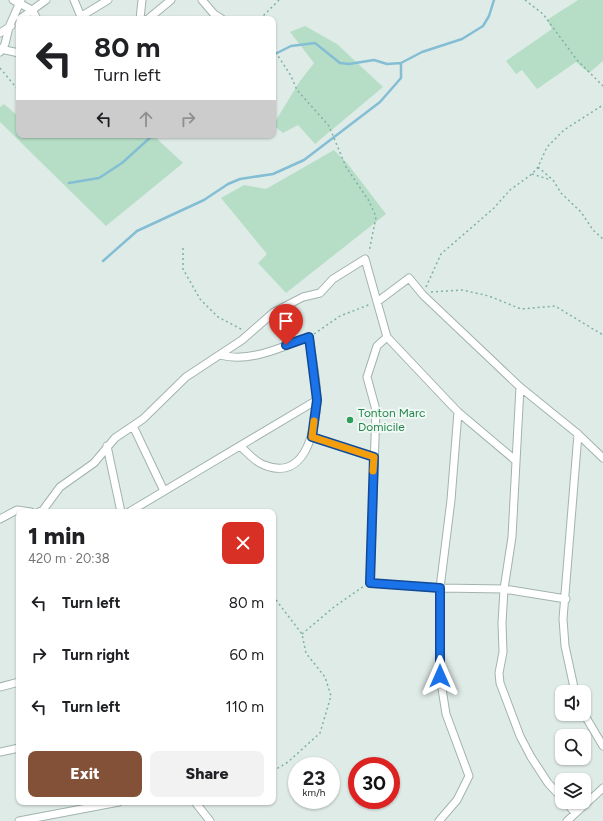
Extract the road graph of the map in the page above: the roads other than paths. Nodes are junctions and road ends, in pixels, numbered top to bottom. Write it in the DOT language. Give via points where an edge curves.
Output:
graph roads {
  1 [pos="46,0"];
  2 [pos="74,0"];
  3 [pos="108,0"];
  4 [pos="142,0"];
  5 [pos="172,0"];
  6 [pos="202,0"];
  7 [pos="18,2"];
  8 [pos="32,10"];
  9 [pos="24,16"];
  10 [pos="35,16"];
  11 [pos="80,16"];
  12 [pos="84,16"];
  13 [pos="140,16"];
  14 [pos="152,16"];
  15 [pos="217,16"];
  16 [pos="16,22"];
  17 [pos="9,28"];
  18 [pos="0,33"];
  19 [pos="1,50"];
  20 [pos="16,52"];
  21 [pos="377,302"];
  22 [pos="387,337"];
  23 [pos="220,355"];
  24 [pos="520,387"];
  25 [pos="317,400"];
  26 [pos="458,412"];
  27 [pos="132,426"];
  28 [pos="578,434"];
  29 [pos="312,437"];
  30 [pos="107,446"];
  31 [pos="240,446"];
  32 [pos="374,457"];
  33 [pos="603,458"];
  34 [pos="515,460"];
  35 [pos="164,491"];
  36 [pos="42,509"];
  37 [pos="120,509"];
  38 [pos="134,509"];
  39 [pos="16,511"];
  40 [pos="0,519"];
  41 [pos="440,588"];
  42 [pos="504,589"];
  43 [pos="566,599"];
  44 [pos="16,683"];
  45 [pos="573,685"];
  46 [pos="0,687"];
  47 [pos="588,721"];
  48 [pos="603,746"];
  49 [pos="16,749"];
  50 [pos="0,752"];
  51 [pos="603,788"];
  52 [pos="555,790"];
  53 [pos="103,805"];
  54 [pos="197,805"];
  55 [pos="572,809"];
  56 [pos="576,813"];
  57 [pos="19,821"];
  58 [pos="210,821"];
  59 [pos="439,821"];
  60 [pos="567,821"];
  1 -- 8 [label="street"];
  2 -- 11 [label="street"];
  3 -- 12 [label="street"];
  4 -- 13 [label="street"];
  5 -- 14 [label="street"];
  6 -- 15 [label="street"];
  7 -- 8 [label="street"];
  7 -- 17 [label="street"];
  8 -- 9 [label="street"];
  8 -- 10 [label="street"];
  16 -- 17 [label="street"];
  17 -- 18 [label="street"];
  17 -- 19 [label="street"];
  19 -- 20 [label="street"];
  21 -- 22 [label="street"];
  21 -- 23 [label="street" via="365,259 333,280 320,293 303,297 274,312"];
  21 -- 24 [label="street" via="407,278 412,279 423,295"];
  22 -- 26 [label="street"];
  22 -- 32 [label="street" via="378,346 367,378 376,410"];
  23 -- 25 [label="street" via="238,358 255,356 309,337"];
  23 -- 27 [label="street" via="186,377 154,409"];
  24 -- 28 [label="street"];
  24 -- 34 [label="street"];
  25 -- 29 [label="street"];
  25 -- 31 [label="street"];
  26 -- 34 [label="street"];
  26 -- 41 [label="street"];
  27 -- 30 [label="street"];
  27 -- 35 [label="street"];
  28 -- 33 [label="street"];
  28 -- 43 [label="street"];
  29 -- 31 [label="street" via="300,460 287,467 275,468 264,465"];
  29 -- 32 [label="street"];
  30 -- 36 [label="street" via="94,462 60,487"];
  30 -- 37 [label="street"];
  31 -- 35 [label="street"];
  32 -- 41 [label="street" via="370,583"];
  34 -- 42 [label="street" via="512,537"];
  35 -- 38 [label="street"];
  39 -- 40 [label="street"];
  41 -- 42 [label="street"];
  41 -- 59 [label="street" via="440,676 446,714 468,776 457,800"];
  42 -- 43 [label="street"];
  42 -- 52 [label="street" via="500,683 520,736 531,757"];
  43 -- 45 [label="street" via="563,619 565,646"];
  44 -- 46 [label="street"];
  47 -- 48 [label="street"];
  49 -- 50 [label="street"];
  51 -- 56 [label="street"];
  53 -- 57 [label="street"];
  54 -- 58 [label="street"];
  55 -- 56 [label="street"];
  56 -- 60 [label="street"];
}
